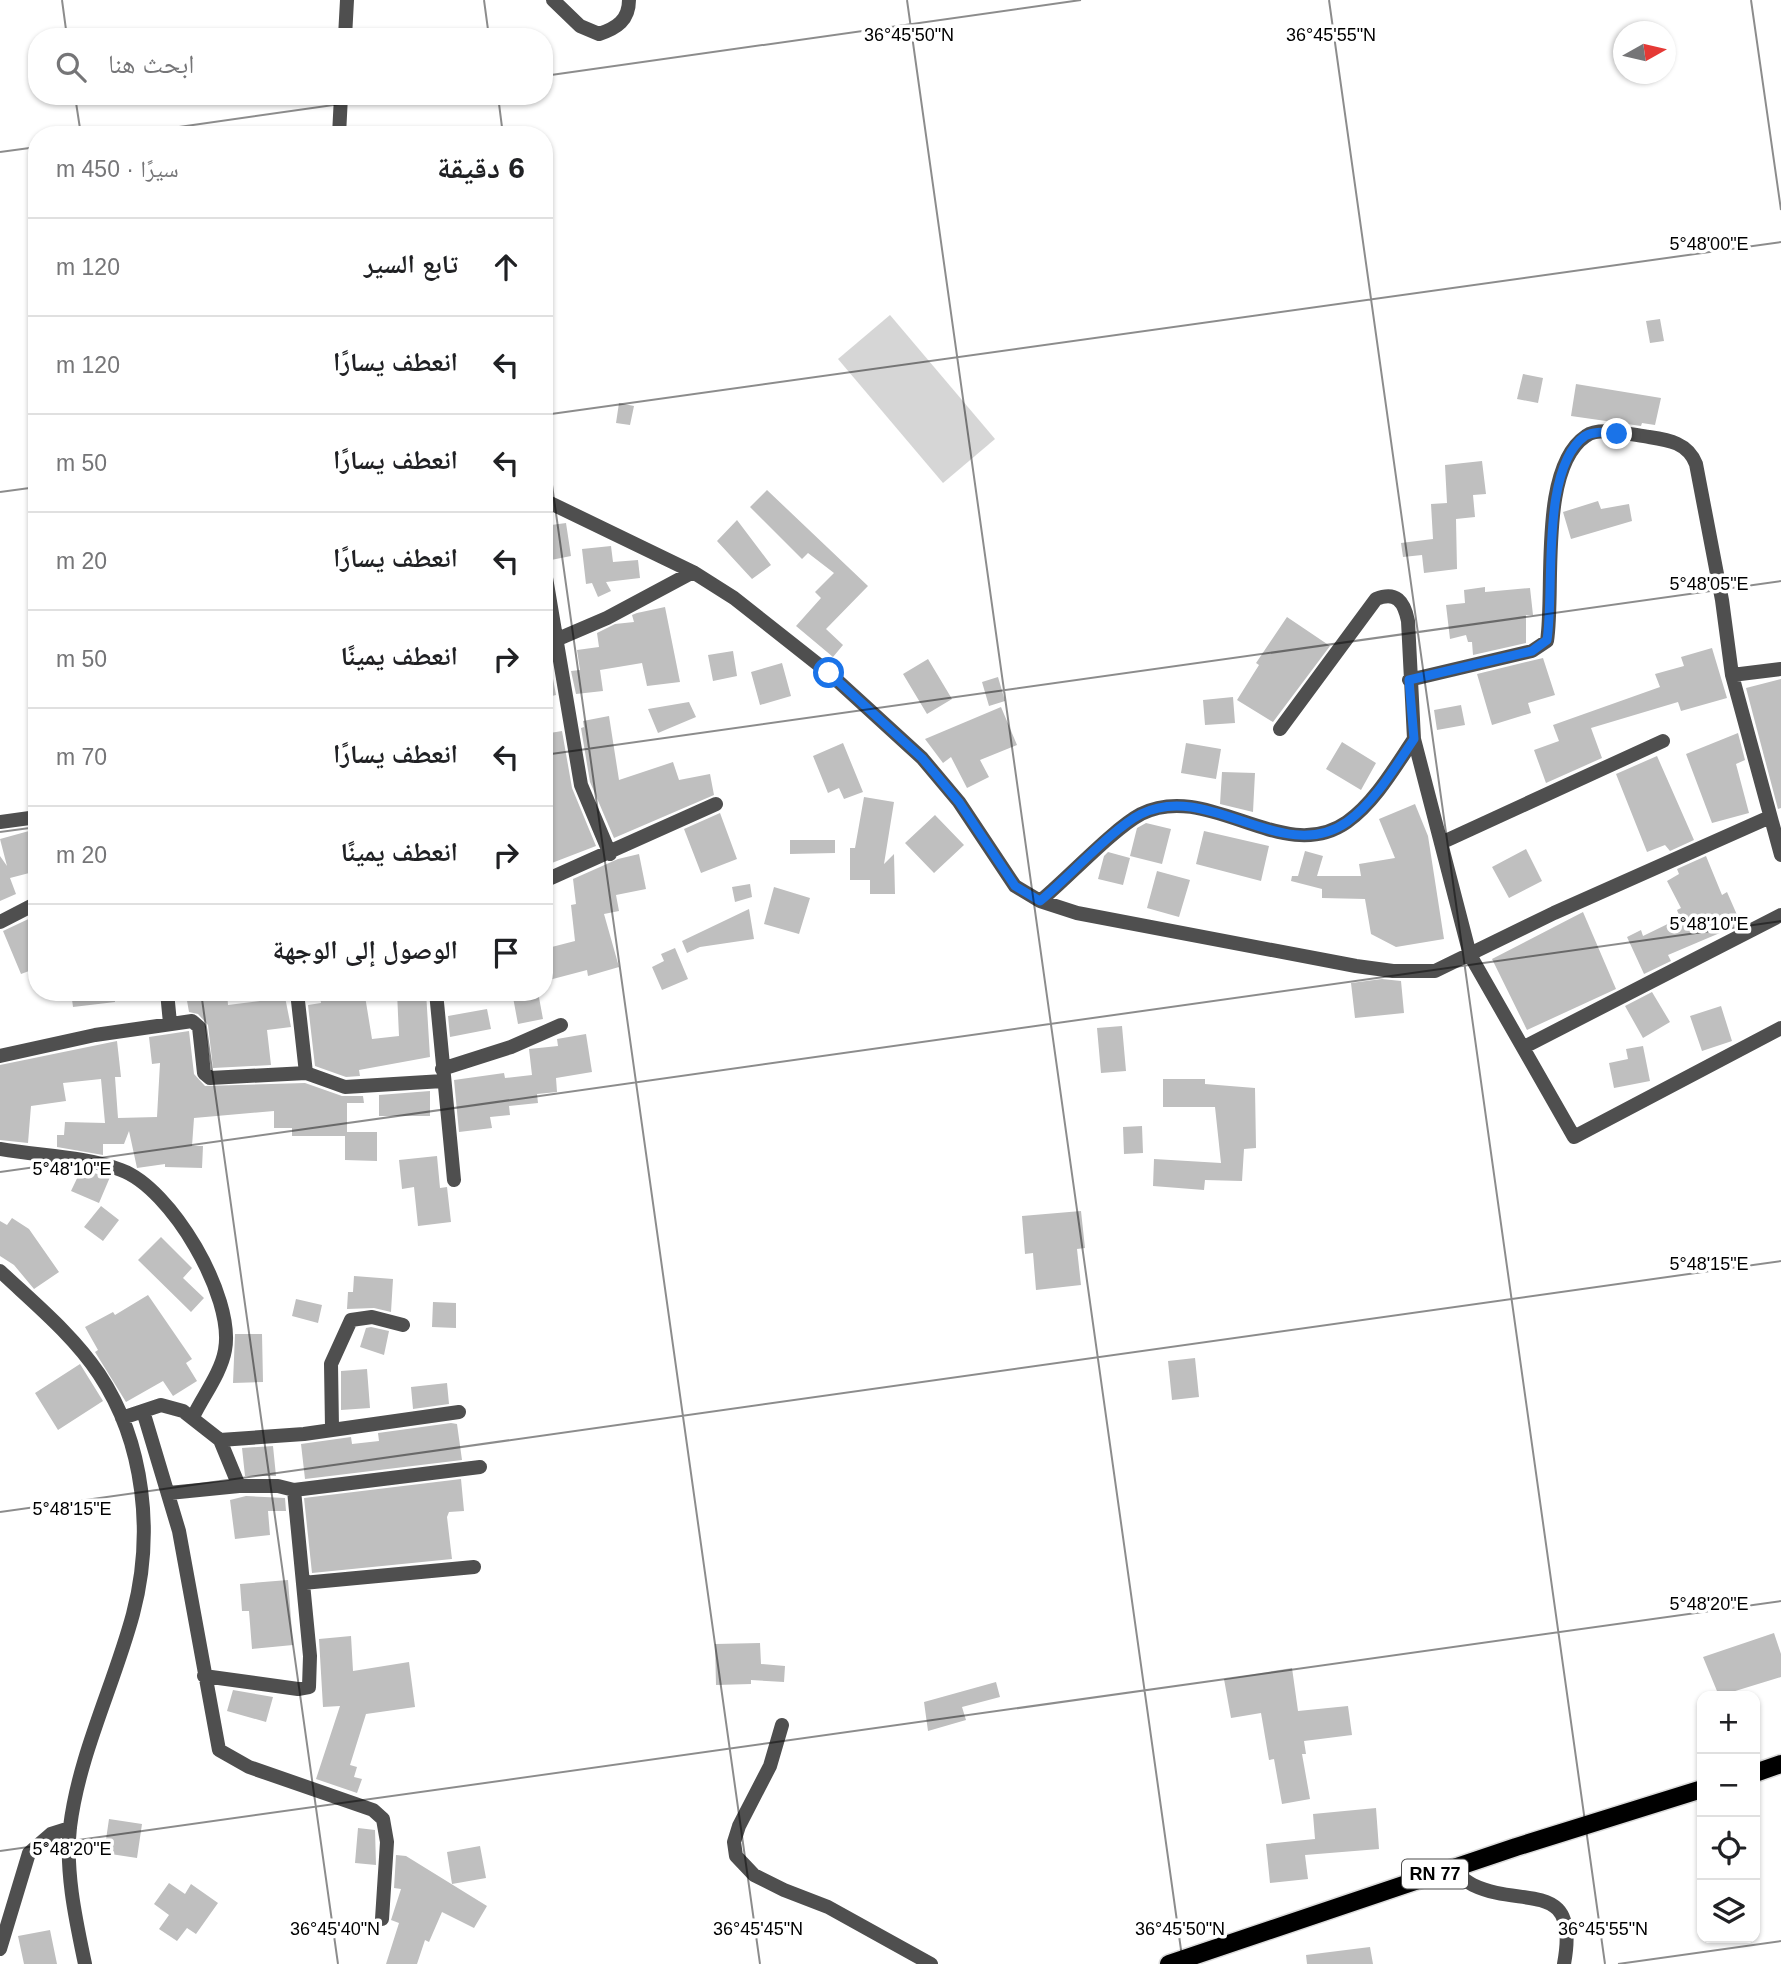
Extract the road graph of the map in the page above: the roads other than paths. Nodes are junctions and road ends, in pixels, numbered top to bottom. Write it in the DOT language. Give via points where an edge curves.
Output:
graph roads {
  1 [pos="346,0"];
  2 [pos="553,0"];
  3 [pos="629,0"];
  4 [pos="345,28"];
  5 [pos="341,105"];
  6 [pos="339,126"];
  7 [pos="553,504"];
  8 [pos="693,572"];
  9 [pos="553,640"];
  10 [pos="553,660"];
  11 [pos="1781,670"];
  12 [pos="1732,675"];
  13 [pos="1409,680"];
  14 [pos="1280,729"];
  15 [pos="1414,739"];
  16 [pos="1663,741"];
  17 [pos="716,804"];
  18 [pos="1770,817"];
  19 [pos="28,818"];
  20 [pos="0,822"];
  21 [pos="1443,842"];
  22 [pos="611,854"];
  23 [pos="1781,855"];
  24 [pos="553,877"];
  25 [pos="1040,901"];
  26 [pos="28,908"];
  27 [pos="1781,915"];
  28 [pos="0,922"];
  29 [pos="1470,955"];
  30 [pos="168,1001"];
  31 [pos="298,1001"];
  32 [pos="437,1001"];
  33 [pos="170,1023"];
  34 [pos="561,1025"];
  35 [pos="1781,1028"];
  36 [pos="1524,1047"];
  37 [pos="0,1056"];
  38 [pos="306,1073"];
  39 [pos="442,1075"];
  40 [pos="0,1149"];
  41 [pos="454,1180"];
  42 [pos="0,1271"];
  43 [pos="403,1325"];
  44 [pos="143,1411"];
  45 [pos="459,1412"];
  46 [pos="193,1417"];
  47 [pos="122,1418"];
  48 [pos="332,1427"];
  49 [pos="220,1440"];
  50 [pos="480,1467"];
  51 [pos="239,1486"];
  52 [pos="294,1490"];
  53 [pos="169,1493"];
  54 [pos="474,1567"];
  55 [pos="303,1583"];
  56 [pos="204,1676"];
  57 [pos="782,1724"];
  58 [pos="1781,1764"];
  59 [pos="1760,1771"];
  60 [pos="1697,1791"];
  61 [pos="70,1828"];
  62 [pos="1451,1869"];
  63 [pos="382,1919"];
  64 [pos="0,1949"];
  65 [pos="85,1964"];
  66 [pos="931,1964"];
  67 [pos="1169,1964"];
  68 [pos="1564,1964"];
  1 -- 4 [label="street"];
  2 -- 3 [label="street" via="580,26 599,34 624,21"];
  5 -- 6 [label="street"];
  7 -- 8 [label="street"];
  8 -- 9 [label="street" via="607,618"];
  8 -- 25 [label="street" via="819,665 922,758 959,802 1015,886"];
  10 -- 22 [label="street" via="581,785"];
  11 -- 12 [label="street"];
  12 -- 13 [label="street" via="1692,453 1684,446 1652,438 1598,432 1586,436 1566,459 1556,496 1547,640 1532,651"];
  12 -- 18 [label="street"];
  13 -- 14 [label="street" via="1405,606 1387,594 1376,598"];
  13 -- 15 [label="street"];
  15 -- 21 [label="street"];
  15 -- 25 [label="street" via="1362,808 1331,830 1287,834 1209,808 1171,807 1141,814"];
  16 -- 21 [label="street"];
  17 -- 22 [label="street"];
  18 -- 23 [label="street"];
  18 -- 29 [label="street"];
  19 -- 20 [label="street"];
  21 -- 29 [label="street"];
  22 -- 24 [label="street"];
  25 -- 29 [label="street" via="1077,914 1392,971 1435,971"];
  26 -- 28 [label="street"];
  27 -- 36 [label="street"];
  29 -- 36 [label="street"];
  30 -- 33 [label="street"];
  31 -- 38 [label="street"];
  32 -- 39 [label="street"];
  33 -- 37 [label="street"];
  33 -- 38 [label="street" via="192,1021 199,1027 207,1077"];
  34 -- 39 [label="street"];
  35 -- 36 [label="street" via="1574,1137"];
  38 -- 39 [label="street" via="345,1087"];
  39 -- 41 [label="street"];
  40 -- 46 [label="street" via="122,1170 146,1185 186,1231 219,1301 226,1349"];
  42 -- 47 [label="street" via="78,1346"];
  43 -- 48 [label="street" via="372,1317 351,1320 331,1364"];
  44 -- 46 [label="street" via="173,1406"];
  44 -- 47 [label="street"];
  44 -- 53 [label="street"];
  45 -- 48 [label="street"];
  46 -- 49 [label="street"];
  47 -- 61 [label="street" via="141,1492 145,1532 133,1613 83,1766"];
  48 -- 49 [label="street" via="304,1434"];
  49 -- 51 [label="street"];
  50 -- 52 [label="street"];
  51 -- 52 [label="street"];
  51 -- 53 [label="street"];
  52 -- 55 [label="street"];
  53 -- 56 [label="street"];
  54 -- 55 [label="street"];
  55 -- 56 [label="street" via="311,1680 306,1690"];
  56 -- 63 [label="street" via="219,1749 249,1767 373,1810 383,1819 387,1842"];
  57 -- 66 [label="street" via="770,1766 739,1826 736,1856 754,1875 828,1907"];
  58 -- 59 [label="main road"];
  60 -- 62 [label="main road, RN 77"];
  61 -- 64 [label="street" via="51,1834 29,1853"];
  61 -- 65 [label="street"];
  62 -- 67 [label="main road, RN 77"];
  62 -- 68 [label="street" via="1473,1885 1554,1905 1565,1920 1569,1938"];
}
